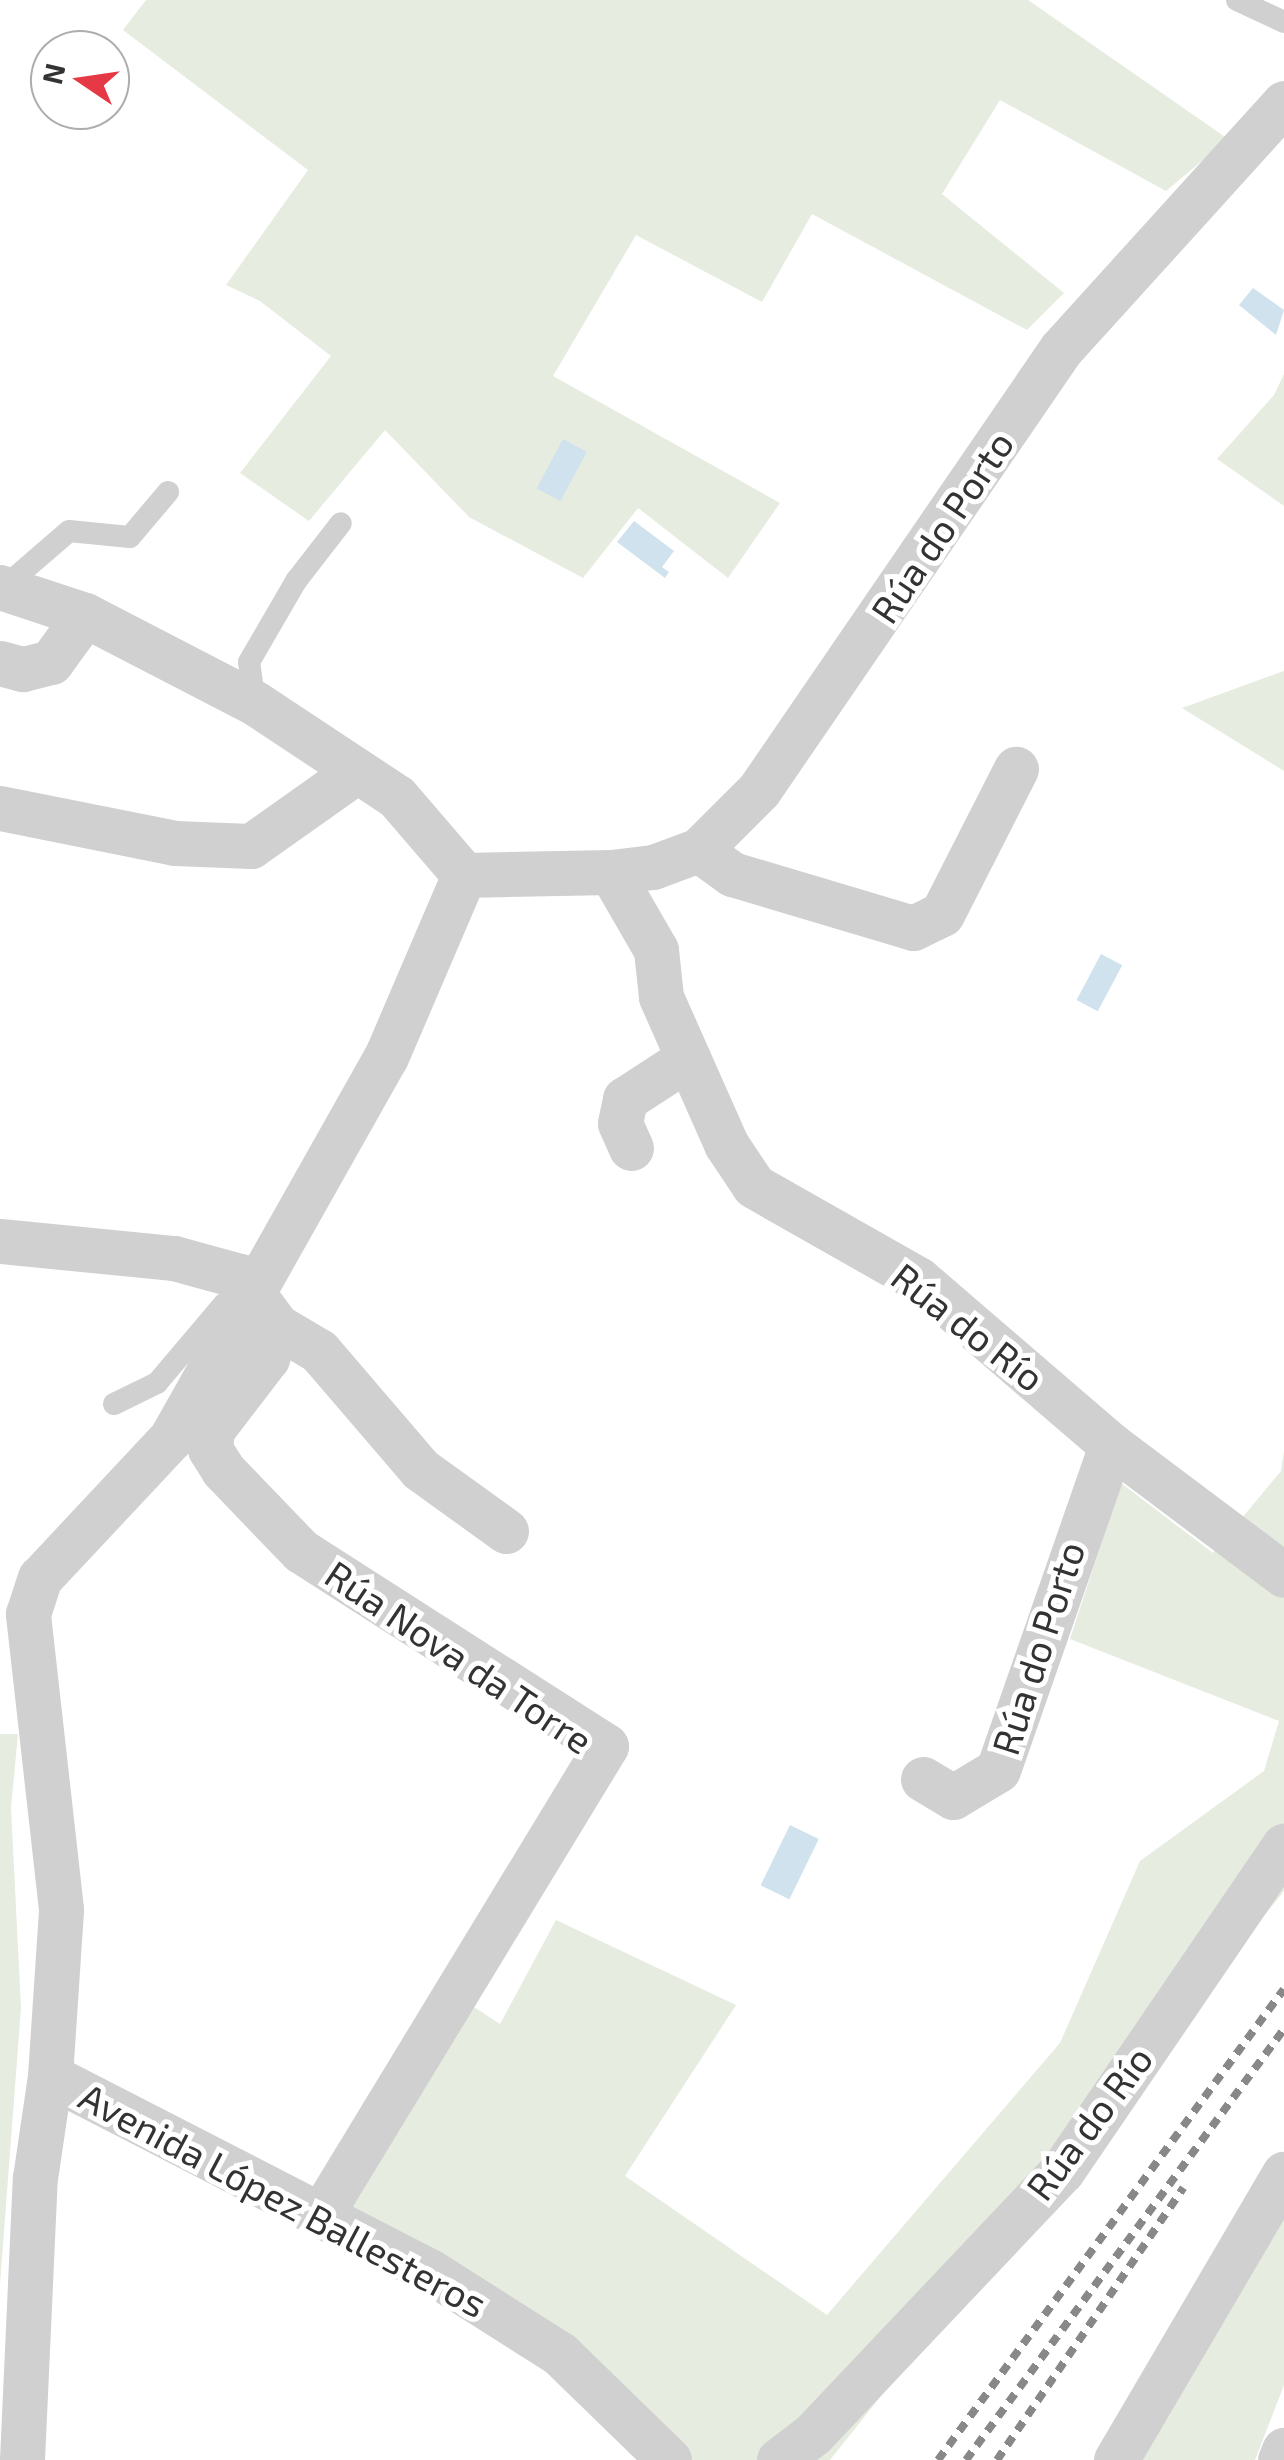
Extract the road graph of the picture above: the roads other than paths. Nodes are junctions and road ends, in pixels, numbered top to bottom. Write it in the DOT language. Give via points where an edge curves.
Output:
graph roads {
  1 [pos="1237,0"];
  2 [pos="1284,22"];
  3 [pos="1284,103"];
  4 [pos="168,492"];
  5 [pos="341,523"];
  6 [pos="2,587"];
  7 [pos="86,615"];
  8 [pos="0,663"];
  9 [pos="256,704"];
  10 [pos="1016,769"];
  11 [pos="354,773"];
  12 [pos="0,808"];
  13 [pos="699,850"];
  14 [pos="611,872"];
  15 [pos="464,875"];
  16 [pos="688,1058"];
  17 [pos="631,1148"];
  18 [pos="0,1242"];
  19 [pos="247,1282"];
  20 [pos="277,1326"];
  21 [pos="114,1404"];
  22 [pos="1111,1445"];
  23 [pos="506,1531"];
  24 [pos="1284,1575"];
  25 [pos="923,1779"];
  26 [pos="1284,1846"];
  27 [pos="50,2076"];
  28 [pos="1284,2174"];
  29 [pos="322,2213"];
  30 [pos="1284,2450"];
  31 [pos="22,2460"];
  32 [pos="669,2460"];
  33 [pos="779,2460"];
  34 [pos="1116,2460"];
  35 [pos="1280,2460"];
  1 -- 2 [label="lane"];
  3 -- 13 [label="street, Rúa do Porto" via="1061,349 759,790"];
  4 -- 6 [label="lane" via="130,537 69,531"];
  5 -- 9 [label="lane" via="296,580 249,662"];
  6 -- 7 [label="street"];
  7 -- 8 [label="street" via="51,662 23,669"];
  7 -- 9 [label="street"];
  9 -- 11 [label="street"];
  10 -- 13 [label="street" via="942,914 913,928 732,874"];
  11 -- 12 [label="street" via="251,846 175,843"];
  11 -- 15 [label="street" via="397,797"];
  13 -- 14 [label="street"];
  14 -- 15 [label="street"];
  14 -- 16 [label="street, Rúa do Río" via="656,950 660,997"];
  15 -- 19 [label="street, Avenida López Ballesteros" via="386,1057"];
  16 -- 17 [label="street" via="625,1099 620,1123"];
  16 -- 22 [label="street, Rúa do Río" via="726,1144 754,1186 918,1279"];
  18 -- 19 [label="street" via="174,1258"];
  19 -- 20 [label="street"];
  19 -- 21 [label="lane" via="157,1383"];
  19 -- 27 [label="street, Avenida López Ballesteros" via="170,1438 40,1578 28,1614 60,1909"];
  20 -- 23 [label="street" via="319,1351 420,1470"];
  20 -- 29 [label="street, Rúa Nova da Torre" via="267,1358 212,1430 210,1450 223,1470 301,1551 606,1746"];
  22 -- 24 [label="street, Rúa do Río"];
  22 -- 25 [label="street, Rúa do Porto" via="998,1770 953,1797"];
  26 -- 33 [label="street, Rúa do Río" via="1062,2171 813,2434"];
  27 -- 29 [label="street, Avenida López Ballesteros"];
  27 -- 31 [label="street" via="35,2178"];
  28 -- 34 [label="street"];
  29 -- 32 [label="street, Avenida López Ballesteros" via="560,2354"];
  30 -- 35 [label="street"];
}
